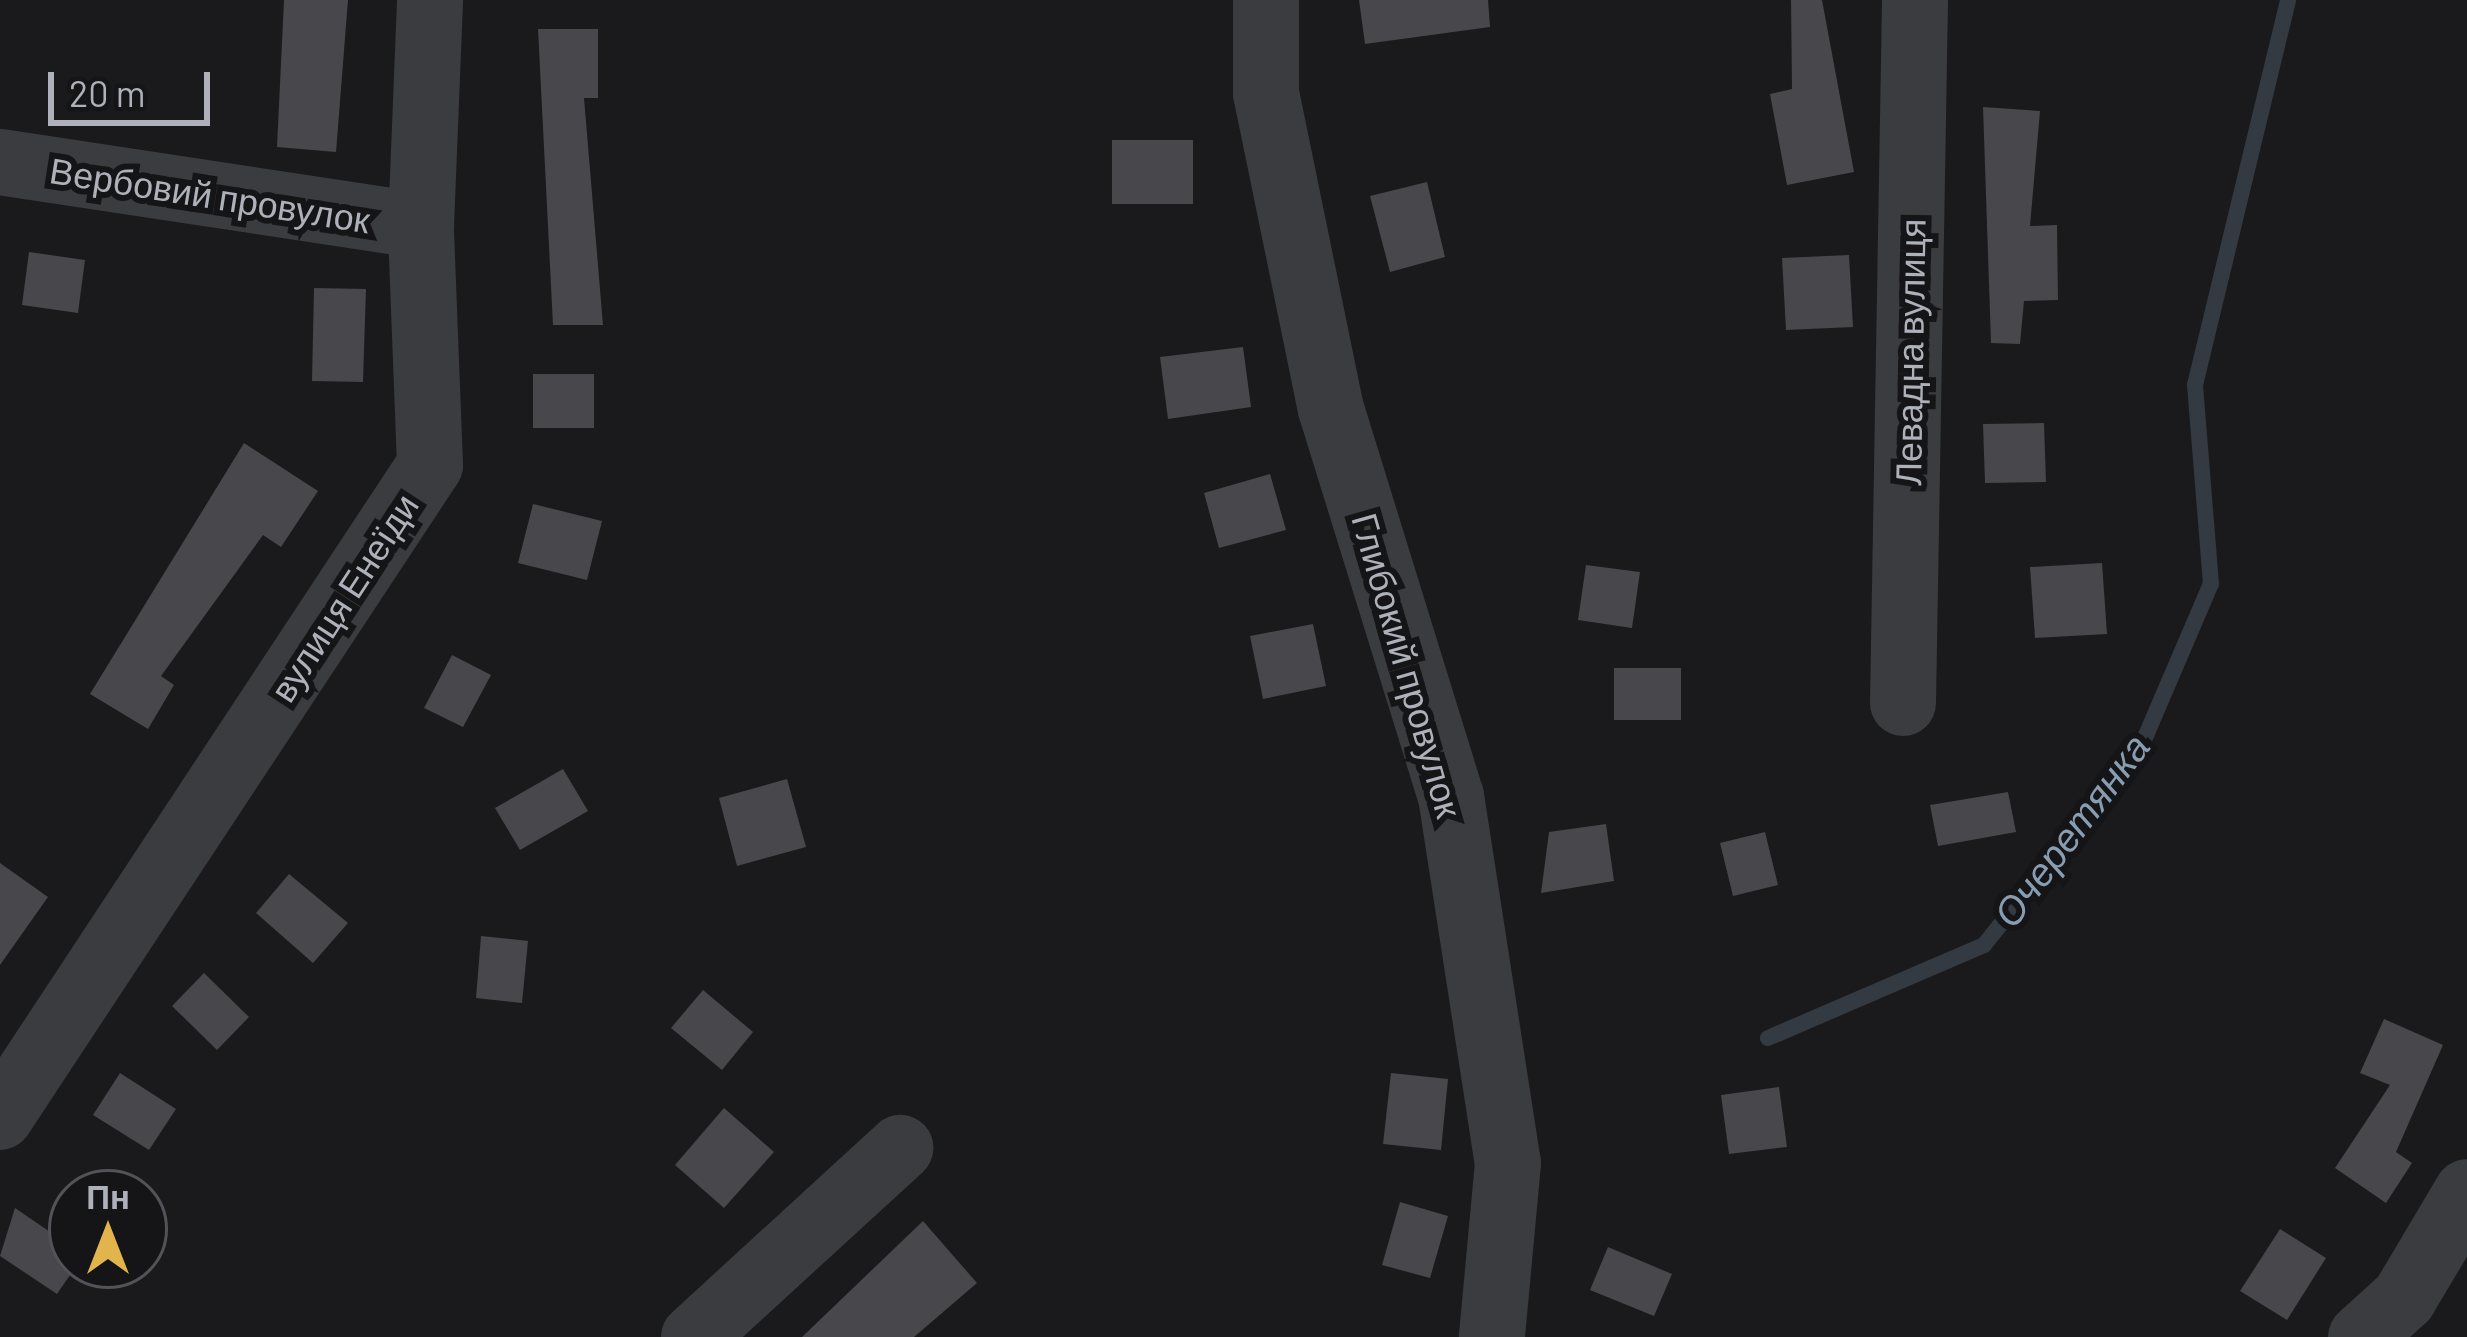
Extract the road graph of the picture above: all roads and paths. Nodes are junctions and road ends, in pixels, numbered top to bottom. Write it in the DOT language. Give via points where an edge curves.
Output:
graph roads {
  1 [pos="430,0"];
  2 [pos="1266,0"];
  3 [pos="1915,0"];
  4 [pos="0,162"];
  5 [pos="421,226"];
  6 [pos="1903,703"];
  7 [pos="10,1080"];
  8 [pos="900,1148"];
  9 [pos="2467,1192"];
  10 [pos="694,1337"];
  11 [pos="1492,1337"];
  12 [pos="2361,1337"];
  1 -- 5 [label="street, вулиця Енеїди"];
  2 -- 11 [label="street, Глибокий провулок" via="1266,93 1331,409 1451,796 1508,1163"];
  3 -- 6 [label="street, Левадна вулиця"];
  4 -- 5 [label="street, Вербовий провулок"];
  5 -- 7 [label="street, вулиця Енеїди" via="430,465"];
  8 -- 10 [label="street"];
  9 -- 12 [label="street" via="2404,1298"];
}
